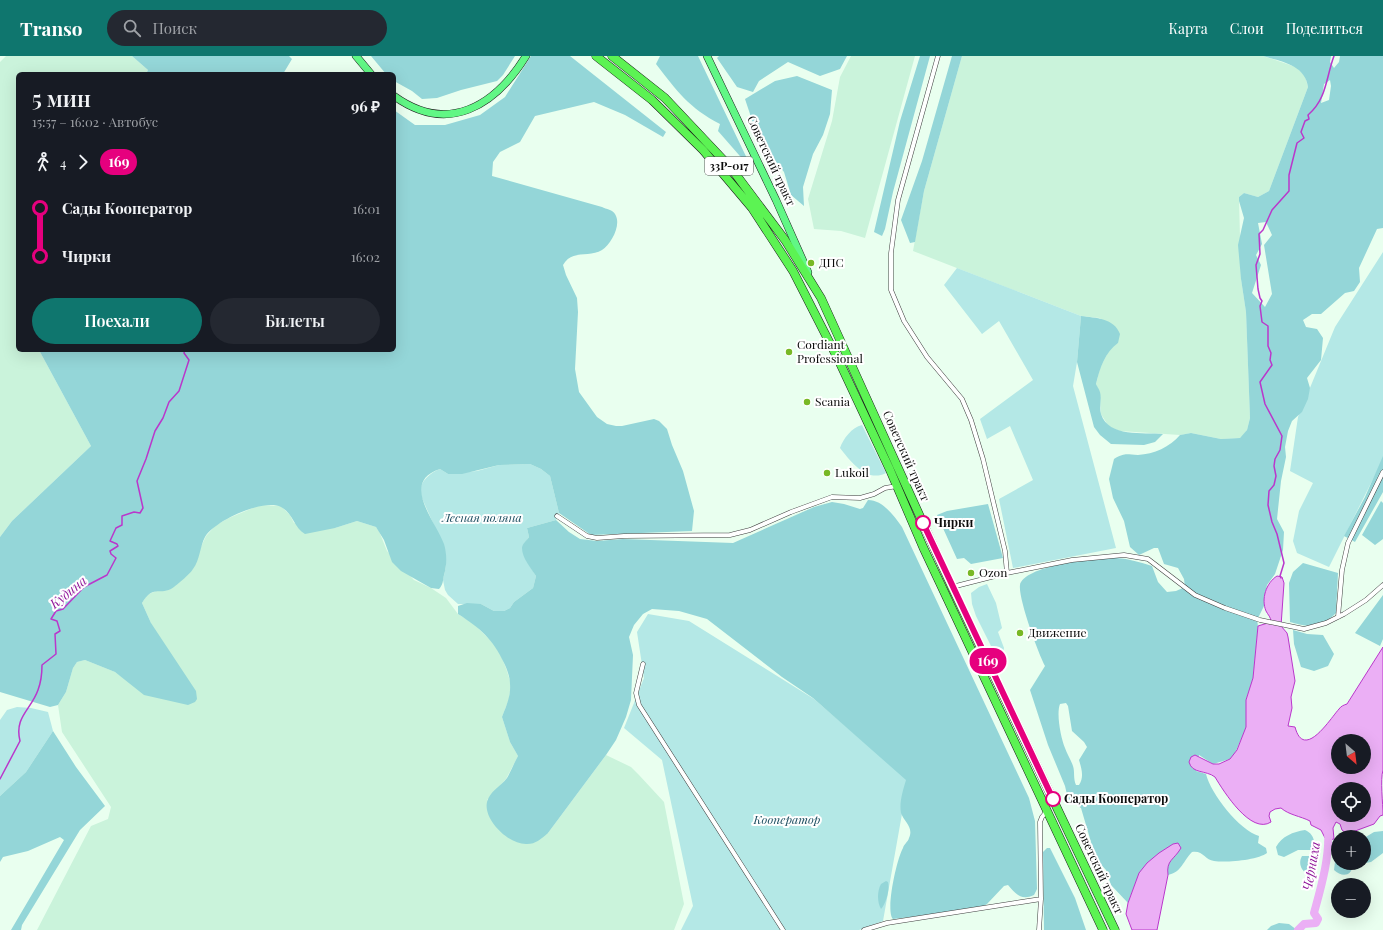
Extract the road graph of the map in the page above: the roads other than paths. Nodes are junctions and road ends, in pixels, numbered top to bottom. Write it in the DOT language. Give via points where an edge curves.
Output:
graph roads {
  1 [pos="356,56"];
  2 [pos="526,56"];
  3 [pos="596,56"];
  4 [pos="612,56"];
  5 [pos="707,56"];
  6 [pos="938,56"];
  7 [pos="369,72"];
  8 [pos="396,97"];
  9 [pos="820,298"];
  10 [pos="1383,472"];
  11 [pos="897,486"];
  12 [pos="557,516"];
  13 [pos="1007,573"];
  14 [pos="1383,585"];
  15 [pos="952,587"];
  16 [pos="1338,617"];
  17 [pos="643,664"];
  18 [pos="1047,810"];
  19 [pos="1041,899"];
  20 [pos="783,930"];
  21 [pos="864,930"];
  22 [pos="1039,930"];
  23 [pos="1103,930"];
  24 [pos="1115,930"];
  1 -- 7 [label="main road"];
  2 -- 8 [label="main road" via="510,79 494,95 464,111 446,114 427,112"];
  3 -- 11 [label="highway, Советский тракт / 33Р-017" via="669,115 721,170 766,228 810,302"];
  4 -- 9 [label="highway, 33Р-017" via="665,98 731,168 785,240"];
  5 -- 9 [label="main road, Советский тракт"];
  6 -- 13 [label="street" via="898,200 891,253 891,290 904,321 927,357 962,398 971,420 1005,551"];
  9 -- 15 [label="highway, Советский тракт / 33Р-017"];
  10 -- 16 [label="street" via="1348,543 1342,570"];
  11 -- 12 [label="street" via="860,498 832,497 730,536 597,538 587,536"];
  11 -- 18 [label="highway, Советский тракт / 33Р-017" via="923,547"];
  13 -- 15 [label="street"];
  13 -- 16 [label="street" via="1072,560 1124,555 1148,560 1195,595 1225,608 1271,622 1304,629 1316,627"];
  14 -- 16 [label="street" via="1366,600"];
  15 -- 24 [label="highway, Советский тракт / 33Р-017"];
  17 -- 20 [label="street" via="636,693 639,706"];
  18 -- 19 [label="street" via="1040,822"];
  18 -- 23 [label="highway, Советский тракт / 33Р-017"];
  19 -- 21 [label="street" via="886,923"];
  19 -- 22 [label="street"];
}
